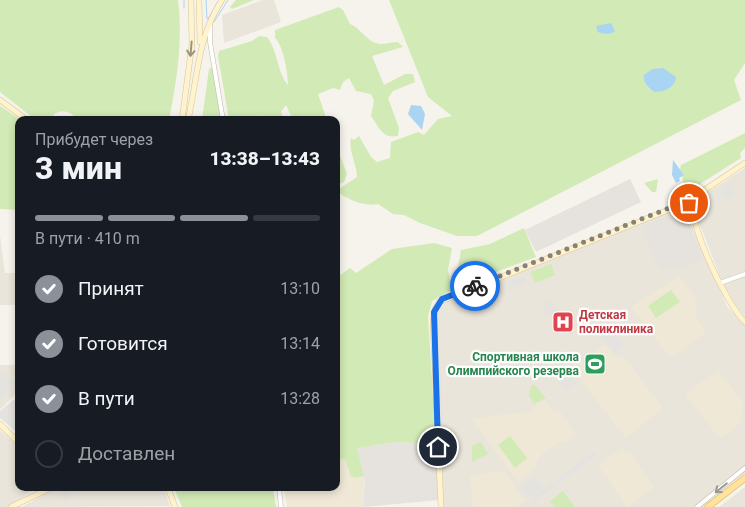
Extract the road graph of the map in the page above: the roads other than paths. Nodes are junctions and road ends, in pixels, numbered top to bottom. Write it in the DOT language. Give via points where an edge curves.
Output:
graph roads {
  1 [pos="191,0"];
  2 [pos="200,0"];
  3 [pos="222,0"];
  4 [pos="210,20"];
  5 [pos="199,57"];
  6 [pos="0,100"];
  7 [pos="22,116"];
  8 [pos="183,116"];
  9 [pos="189,116"];
  10 [pos="223,116"];
  11 [pos="745,162"];
  12 [pos="697,195"];
  13 [pos="683,202"];
  14 [pos="691,207"];
  15 [pos="668,210"];
  16 [pos="683,212"];
  17 [pos="695,225"];
  18 [pos="745,274"];
  19 [pos="720,283"];
  20 [pos="745,322"];
  21 [pos="0,424"];
  22 [pos="15,438"];
  23 [pos="745,468"];
  24 [pos="745,478"];
  25 [pos="745,482"];
  26 [pos="36,491"];
  27 [pos="43,491"];
  28 [pos="169,491"];
  29 [pos="279,491"];
  30 [pos="31,496"];
  31 [pos="11,507"];
  32 [pos="175,507"];
  33 [pos="282,507"];
  34 [pos="440,507"];
  35 [pos="697,507"];
  36 [pos="708,507"];
  37 [pos="714,507"];
  1 -- 8 [label="main road, one-way" via="192,44"];
  2 -- 5 [label="main road"];
  3 -- 4 [label="main road"];
  4 -- 5 [label="main road"];
  4 -- 10 [label="street" via="210,42"];
  5 -- 9 [label="main road"];
  6 -- 7 [label="main road"];
  11 -- 12 [label="main road"];
  12 -- 13 [label="main road"];
  12 -- 14 [label="main road"];
  13 -- 14 [label="main road"];
  13 -- 15 [label="main road"];
  13 -- 16 [label="main road" via="680,207"];
  14 -- 16 [label="main road" via="688,212"];
  14 -- 17 [label="main road"];
  15 -- 16 [label="main road"];
  15 -- 34 [label="main road" via="448,296 436,305 433,322"];
  16 -- 17 [label="main road"];
  17 -- 19 [label="main road"];
  18 -- 19 [label="street"];
  19 -- 20 [label="main road" via="733,309"];
  21 -- 22 [label="main road"];
  23 -- 35 [label="street, one-way"];
  24 -- 36 [label="main road"];
  25 -- 37 [label="main road"];
  26 -- 30 [label="main road"];
  27 -- 30 [label="main road"];
  28 -- 32 [label="main road"];
  29 -- 33 [label="street"];
  30 -- 31 [label="main road"];
}
